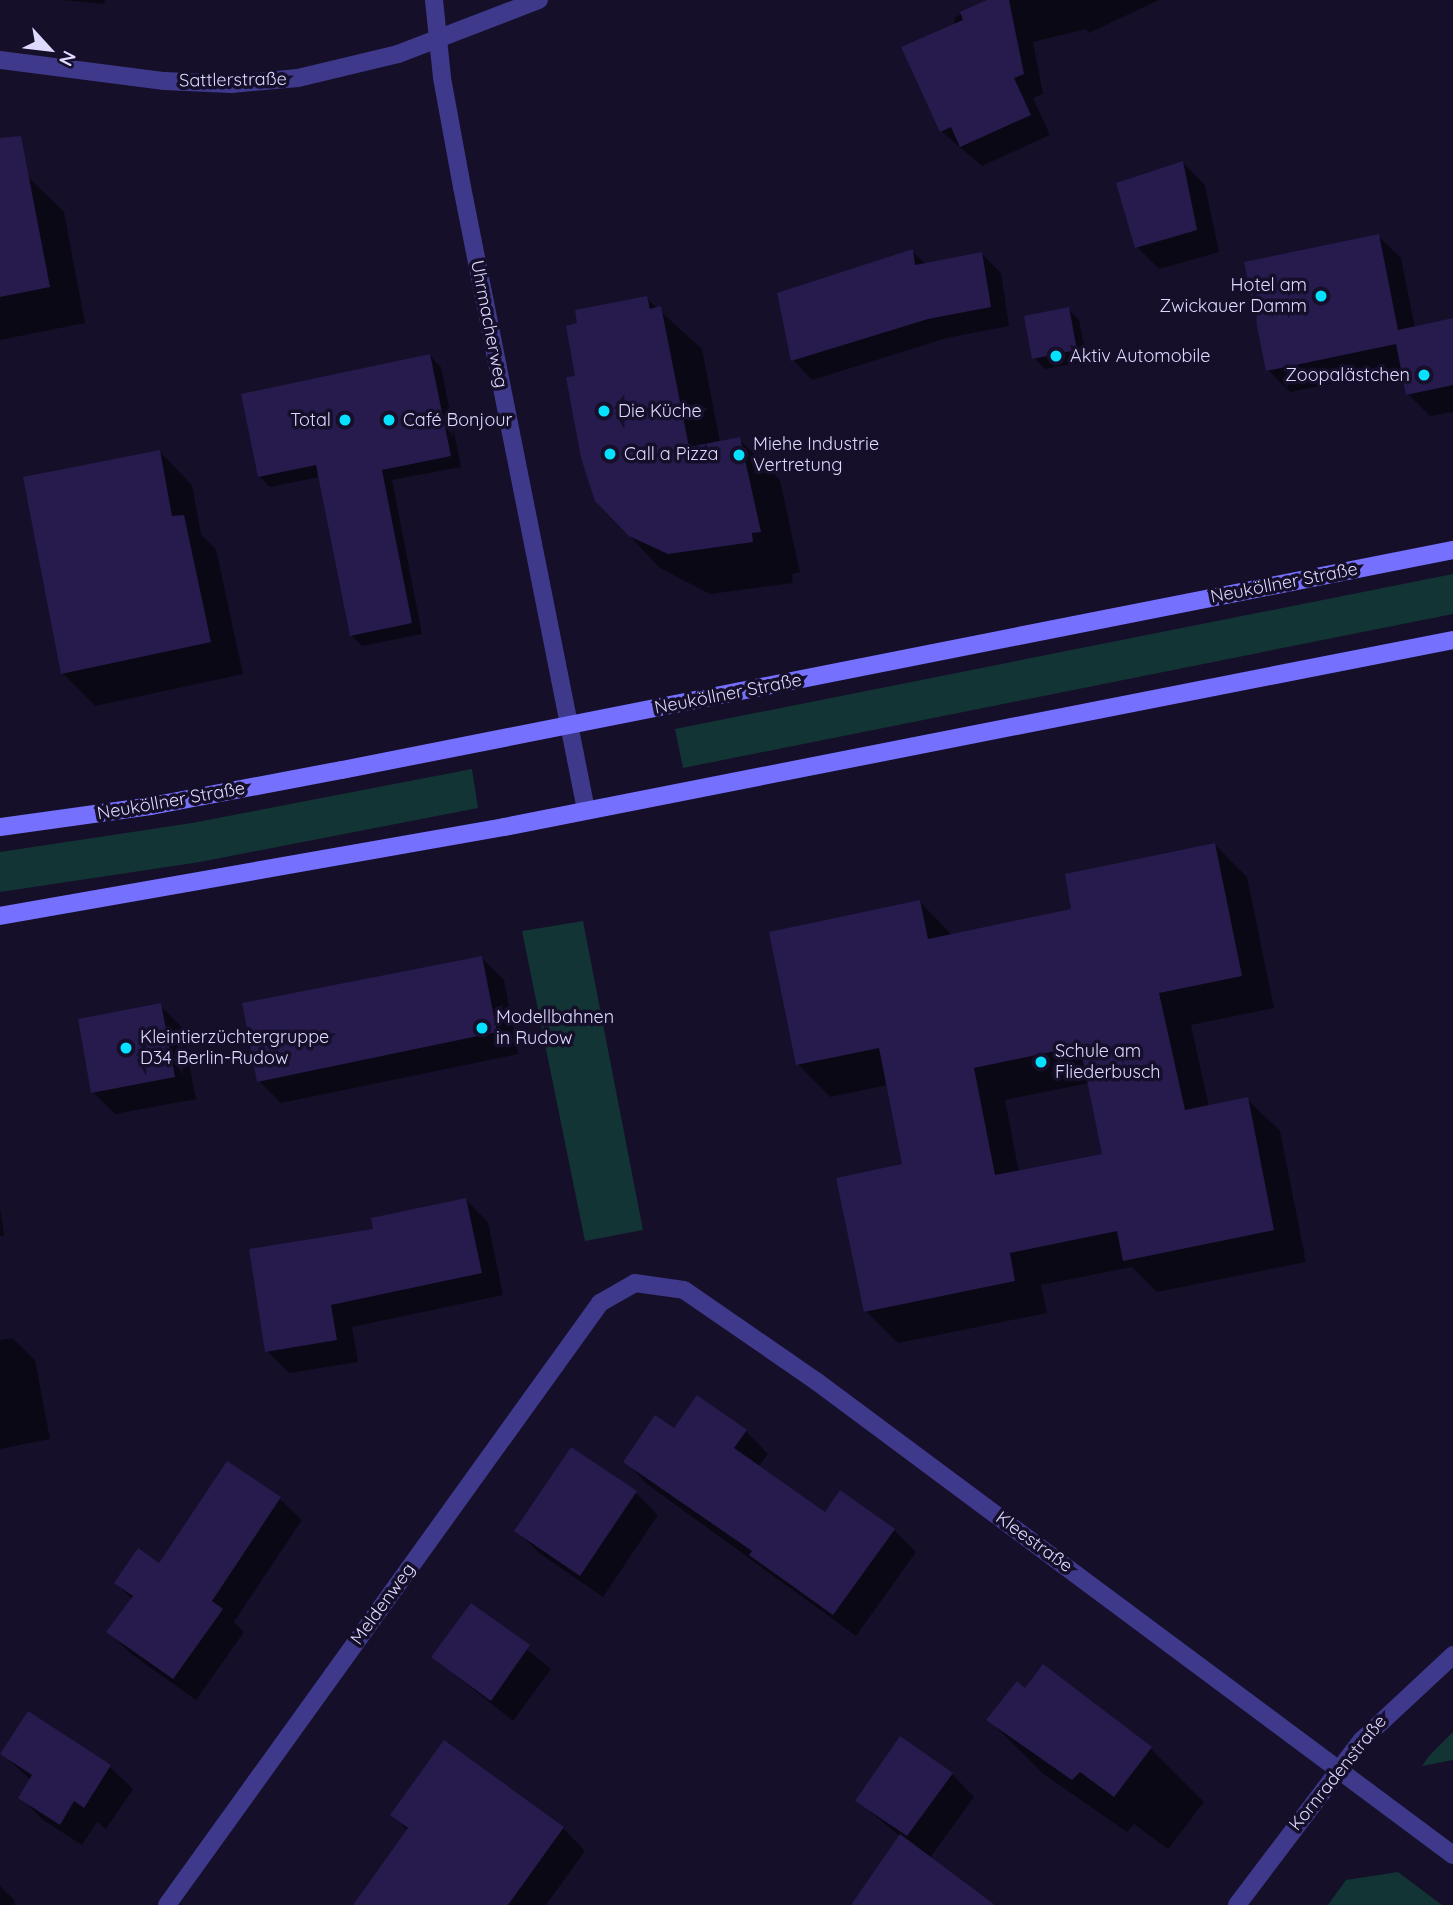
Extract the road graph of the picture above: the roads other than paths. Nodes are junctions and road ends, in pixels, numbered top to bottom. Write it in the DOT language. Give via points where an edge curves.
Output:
graph roads {
  1 [pos="434,0"];
  2 [pos="539,0"];
  3 [pos="438,38"];
  4 [pos="0,60"];
  5 [pos="1453,550"];
  6 [pos="1453,640"];
  7 [pos="569,726"];
  8 [pos="586,810"];
  9 [pos="0,827"];
  10 [pos="0,916"];
  11 [pos="600,1303"];
  12 [pos="1453,1655"];
  13 [pos="1339,1767"];
  14 [pos="1453,1855"];
  15 [pos="167,1905"];
  16 [pos="1237,1905"];
  1 -- 3 [label="street, Uhrmacherweg"];
  2 -- 3 [label="street, Sattlerstraße"];
  3 -- 4 [label="street, Sattlerstraße" via="398,54 298,78 231,84 165,81"];
  3 -- 7 [label="street, Uhrmacherweg" via="461,187"];
  5 -- 7 [label="main road, Neuköllner Straße"];
  6 -- 8 [label="main road"];
  7 -- 8 [label="street, Uhrmacherweg"];
  7 -- 9 [label="main road, Neuköllner Straße" via="151,806"];
  8 -- 10 [label="main road"];
  11 -- 13 [label="street, Kleestraße" via="635,1283 684,1290 816,1381"];
  11 -- 15 [label="street, Meldenweg"];
  12 -- 13 [label="street, Kornradenstraße" via="1391,1708"];
  13 -- 14 [label="street, Kleestraße"];
  13 -- 16 [label="street, Kornradenstraße"];
}
